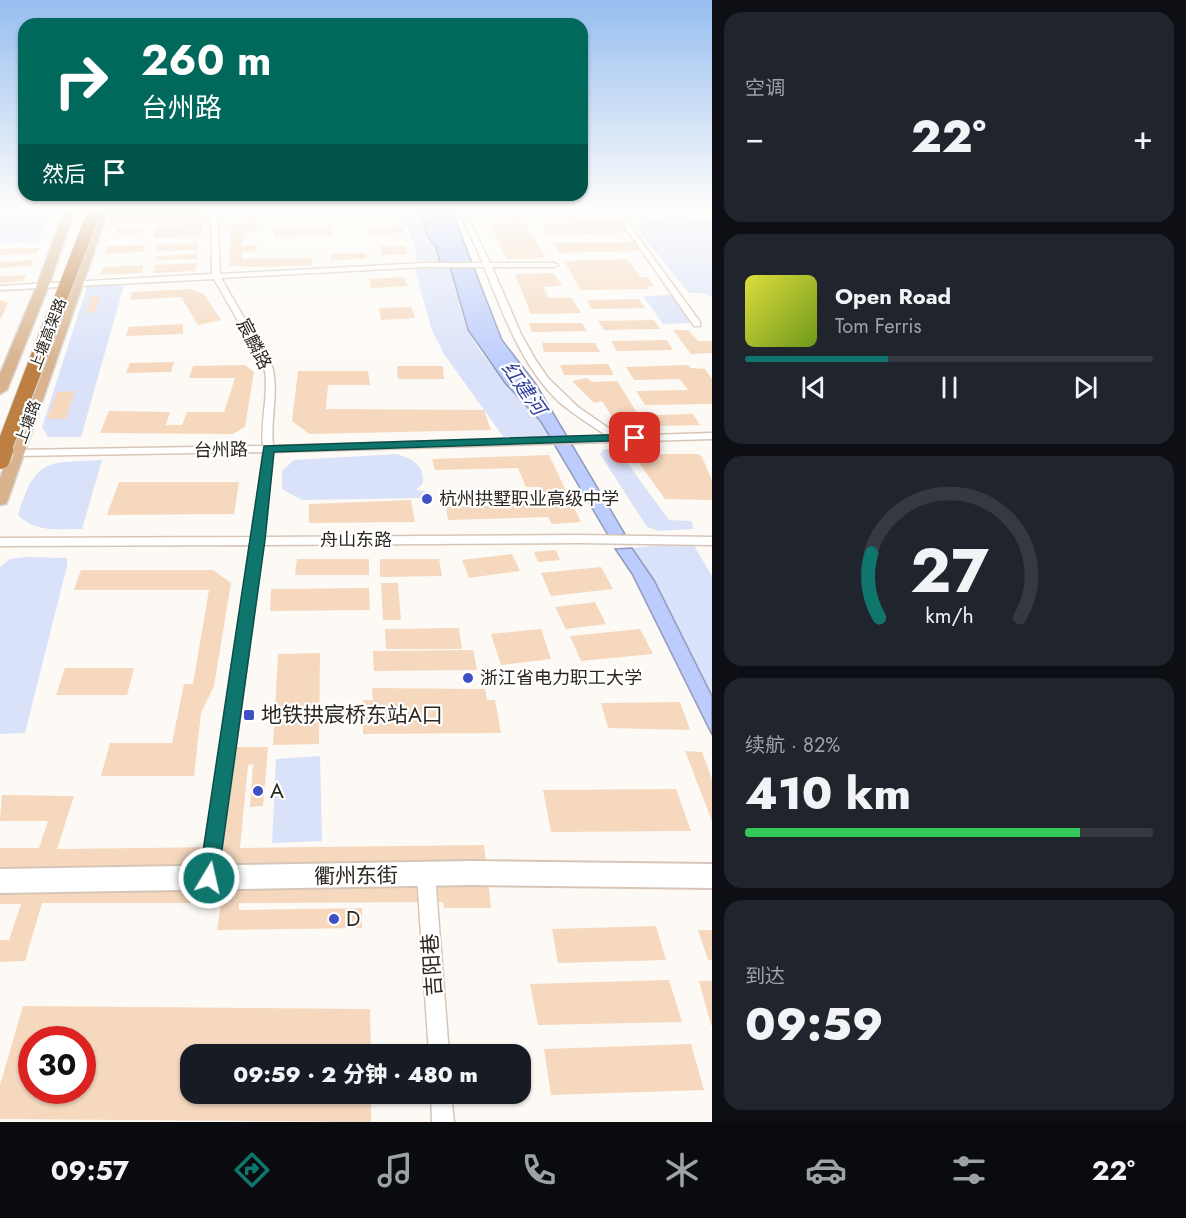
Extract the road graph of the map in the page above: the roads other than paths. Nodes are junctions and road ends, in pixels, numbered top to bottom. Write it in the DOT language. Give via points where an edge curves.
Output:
graph roads {
  1 [pos="51,261"];
  2 [pos="63,261"];
  3 [pos="75,261"];
  4 [pos="86,261"];
  5 [pos="216,261"];
  6 [pos="486,261"];
  7 [pos="653,261"];
  8 [pos="488,265"];
  9 [pos="554,265"];
  10 [pos="216,276"];
  11 [pos="78,283"];
  12 [pos="43,285"];
  13 [pos="0,288"];
  14 [pos="697,324"];
  15 [pos="0,390"];
  16 [pos="0,421"];
  17 [pos="712,436"];
  18 [pos="617,438"];
  19 [pos="268,449"];
  20 [pos="17,453"];
  21 [pos="0,459"];
  22 [pos="0,500"];
  23 [pos="258,540"];
  24 [pos="712,541"];
  25 [pos="0,542"];
  26 [pos="426,874"];
  27 [pos="712,876"];
  28 [pos="209,878"];
  29 [pos="0,881"];
  30 [pos="438,1044"];
  31 [pos="442,1104"];
  32 [pos="443,1122"];
  1 -- 12 [label="main road"];
  2 -- 16 [label="highway, 上塘高架路"];
  3 -- 21 [label="highway, 上塘高架路, bridge"];
  4 -- 11 [label="main road, 上塘路"];
  5 -- 10 [label="street"];
  6 -- 8 [label="street"];
  7 -- 14 [label="street"];
  8 -- 9 [label="street"];
  8 -- 10 [label="street"];
  8 -- 18 [label="street" via="522,343 539,371 560,397"];
  10 -- 11 [label="street"];
  10 -- 19 [label="street, 宸麟路" via="268,366"];
  11 -- 12 [label="street"];
  11 -- 20 [label="main road, 上塘路"];
  12 -- 13 [label="street"];
  12 -- 15 [label="main road"];
  17 -- 18 [label="street, 台州路"];
  18 -- 19 [label="street, 台州路"];
  19 -- 20 [label="street, 台州路"];
  19 -- 23 [label="street, 宸麟路"];
  20 -- 22 [label="main road, 上塘路"];
  23 -- 24 [label="street, 舟山东路"];
  23 -- 25 [label="street, 舟山东路"];
  23 -- 28 [label="street, 宸麟路"];
  26 -- 27 [label="street, 衢州东街"];
  26 -- 28 [label="street, 衢州东街"];
  26 -- 30 [label="street, 吉阳巷"];
  28 -- 29 [label="street, 衢州东街"];
  31 -- 32 [label="street"];
}
